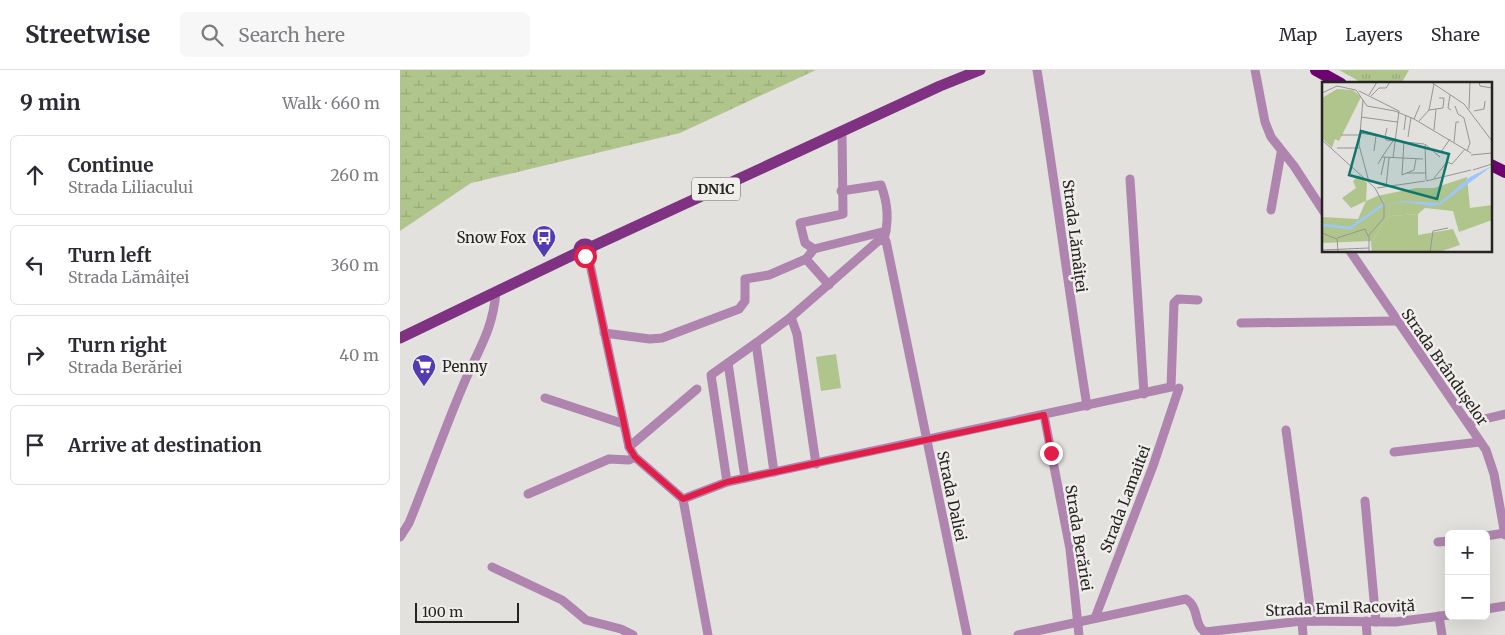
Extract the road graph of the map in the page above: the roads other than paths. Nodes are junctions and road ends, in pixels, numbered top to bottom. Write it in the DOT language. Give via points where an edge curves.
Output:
graph roads {
  1 [pos="969,70"];
  2 [pos="980,70"];
  3 [pos="1037,70"];
  4 [pos="1255,70"];
  5 [pos="1316,70"];
  6 [pos="1337,82"];
  7 [pos="940,86"];
  8 [pos="842,131"];
  9 [pos="1281,152"];
  10 [pos="1492,166"];
  11 [pos="1505,172"];
  12 [pos="1130,179"];
  13 [pos="841,190"];
  14 [pos="1322,209"];
  15 [pos="1271,210"];
  16 [pos="886,238"];
  17 [pos="814,249"];
  18 [pos="586,251"];
  19 [pos="1351,252"];
  20 [pos="806,259"];
  21 [pos="829,285"];
  22 [pos="496,292"];
  23 [pos="1198,300"];
  24 [pos="791,317"];
  25 [pos="1397,321"];
  26 [pos="1241,323"];
  27 [pos="604,333"];
  28 [pos="400,338"];
  29 [pos="756,343"];
  30 [pos="728,363"];
  31 [pos="1175,388"];
  32 [pos="697,389"];
  33 [pos="1144,394"];
  34 [pos="545,398"];
  35 [pos="1087,406"];
  36 [pos="1505,414"];
  37 [pos="1044,415"];
  38 [pos="624,424"];
  39 [pos="1468,424"];
  40 [pos="1286,430"];
  41 [pos="926,441"];
  42 [pos="1480,442"];
  43 [pos="629,447"];
  44 [pos="1394,452"];
  45 [pos="635,457"];
  46 [pos="816,464"];
  47 [pos="774,472"];
  48 [pos="746,478"];
  49 [pos="727,482"];
  50 [pos="528,494"];
  51 [pos="683,499"];
  52 [pos="1365,501"];
  53 [pos="1505,534"];
  54 [pos="1490,536"];
  55 [pos="400,537"];
  56 [pos="1445,541"];
  57 [pos="1438,542"];
  58 [pos="492,568"];
  59 [pos="1505,606"];
  60 [pos="1490,608"];
  61 [pos="1445,615"];
  62 [pos="1439,616"];
  63 [pos="1095,618"];
  64 [pos="1312,620"];
  65 [pos="1302,621"];
  66 [pos="1366,621"];
  67 [pos="1078,622"];
  68 [pos="1376,622"];
  69 [pos="1205,634"];
  70 [pos="633,635"];
  71 [pos="708,635"];
  72 [pos="968,635"];
  73 [pos="1019,635"];
  74 [pos="1079,635"];
  75 [pos="1304,635"];
  76 [pos="1368,635"];
  77 [pos="1442,635"];
  1 -- 7 [label="main road, DN1C"];
  2 -- 7 [label="main road, DN1C"];
  3 -- 35 [label="street, Strada Lămâiței"];
  4 -- 9 [label="street" via="1265,122"];
  5 -- 6 [label="highway"];
  7 -- 8 [label="main road, DN1C"];
  8 -- 13 [label="street"];
  8 -- 18 [label="main road, DN1C"];
  9 -- 14 [label="street"];
  9 -- 15 [label="street"];
  10 -- 11 [label="highway"];
  12 -- 33 [label="street"];
  13 -- 16 [label="street, Strada Daliei" via="881,185 886,198"];
  13 -- 17 [label="street" via="843,214 800,223 805,243"];
  16 -- 17 [label="street"];
  16 -- 21 [label="street" via="877,242"];
  16 -- 41 [label="street, Strada Daliei"];
  17 -- 20 [label="street"];
  18 -- 22 [label="main road, DN1C"];
  18 -- 27 [label="street"];
  19 -- 25 [label="street, Strada Brândușelor"];
  20 -- 21 [label="street"];
  20 -- 27 [label="street" via="769,275 745,279 745,301 739,309 674,335 650,339"];
  21 -- 24 [label="street"];
  22 -- 28 [label="main road, DN1C"];
  22 -- 55 [label="street" via="490,330 463,386 409,523"];
  23 -- 31 [label="street, Strada Lamaitei" via="1174,303"];
  24 -- 29 [label="street"];
  24 -- 46 [label="street" via="797,334"];
  25 -- 26 [label="street"];
  25 -- 39 [label="street, Strada Brândușelor"];
  27 -- 38 [label="street"];
  29 -- 30 [label="street"];
  29 -- 47 [label="street"];
  30 -- 48 [label="street"];
  30 -- 49 [label="street" via="711,375"];
  31 -- 33 [label="street"];
  31 -- 63 [label="street, Strada Lamaitei" via="1153,466"];
  32 -- 43 [label="street"];
  33 -- 35 [label="street"];
  34 -- 38 [label="street"];
  35 -- 37 [label="street"];
  36 -- 39 [label="street"];
  37 -- 41 [label="street"];
  37 -- 67 [label="street, Strada Berăriei" via="1070,549"];
  38 -- 43 [label="street"];
  39 -- 42 [label="street, Strada Brândușelor"];
  40 -- 64 [label="street"];
  41 -- 46 [label="street"];
  41 -- 72 [label="street, Strada Daliei"];
  42 -- 44 [label="street"];
  42 -- 53 [label="street, Strada Brândușelor" via="1491,461"];
  43 -- 45 [label="street"];
  45 -- 50 [label="street" via="629,460 609,459"];
  45 -- 51 [label="street"];
  46 -- 47 [label="street"];
  47 -- 48 [label="street"];
  48 -- 49 [label="street"];
  49 -- 51 [label="street"];
  51 -- 71 [label="street"];
  52 -- 68 [label="street"];
  53 -- 54 [label="street"];
  56 -- 57 [label="street"];
  58 -- 70 [label="street" via="562,600 586,620"];
  59 -- 60 [label="street"];
  61 -- 62 [label="street, Strada Emil Racoviță"];
  62 -- 68 [label="street, Strada Emil Racoviță"];
  62 -- 77 [label="street"];
  63 -- 67 [label="street"];
  63 -- 69 [label="street" via="1186,599 1195,608 1198,625"];
  64 -- 65 [label="street, Strada Emil Racoviță"];
  64 -- 66 [label="street, Strada Emil Racoviță"];
  65 -- 69 [label="street, Strada Emil Racoviță"];
  65 -- 75 [label="street"];
  66 -- 68 [label="street, Strada Emil Racoviță"];
  66 -- 76 [label="street"];
  67 -- 73 [label="street"];
  67 -- 74 [label="street, Strada Berăriei"];
}
